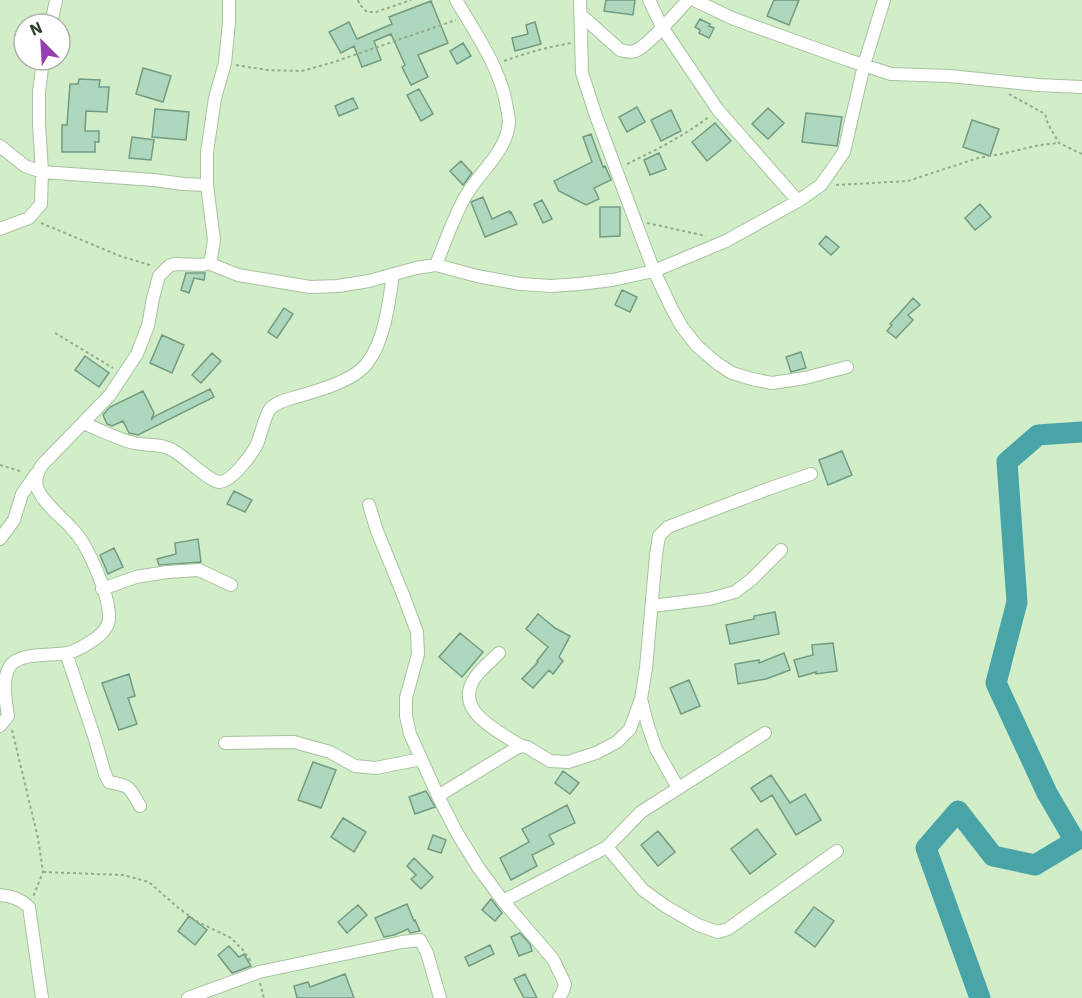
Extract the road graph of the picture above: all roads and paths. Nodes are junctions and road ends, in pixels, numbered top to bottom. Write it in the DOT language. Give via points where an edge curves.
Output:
graph roads {
  1 [pos="228,0"];
  2 [pos="358,0"];
  3 [pos="411,0"];
  4 [pos="456,0"];
  5 [pos="580,0"];
  6 [pos="650,0"];
  7 [pos="694,0"];
  8 [pos="884,0"];
  9 [pos="580,15"];
  10 [pos="466,16"];
  11 [pos="662,27"];
  12 [pos="580,42"];
  13 [pos="225,63"];
  14 [pos="493,65"];
  15 [pos="864,65"];
  16 [pos="42,72"];
  17 [pos="994,80"];
  18 [pos="1082,87"];
  19 [pos="718,110"];
  20 [pos="1059,144"];
  21 [pos="0,146"];
  22 [pos="1082,154"];
  23 [pos="616,168"];
  24 [pos="42,172"];
  25 [pos="207,185"];
  26 [pos="821,185"];
  27 [pos="798,201"];
  28 [pos="29,218"];
  29 [pos="636,220"];
  30 [pos="0,229"];
  31 [pos="726,241"];
  32 [pos="208,263"];
  33 [pos="436,265"];
  34 [pos="165,269"];
  35 [pos="654,271"];
  36 [pos="393,274"];
  37 [pos="55,333"];
  38 [pos="847,367"];
  39 [pos="123,374"];
  40 [pos="83,423"];
  41 [pos="0,465"];
  42 [pos="811,474"];
  43 [pos="35,475"];
  44 [pos="369,505"];
  45 [pos="0,539"];
  46 [pos="781,550"];
  47 [pos="231,585"];
  48 [pos="102,589"];
  49 [pos="652,606"];
  50 [pos="66,653"];
  51 [pos="499,653"];
  52 [pos="13,662"];
  53 [pos="0,663"];
  54 [pos="641,699"];
  55 [pos="4,721"];
  56 [pos="765,733"];
  57 [pos="225,743"];
  58 [pos="521,746"];
  59 [pos="421,759"];
  60 [pos="678,788"];
  61 [pos="438,796"];
  62 [pos="140,806"];
  63 [pos="607,847"];
  64 [pos="837,850"];
  65 [pos="42,872"];
  66 [pos="0,895"];
  67 [pos="504,901"];
  68 [pos="29,907"];
  69 [pos="258,973"];
  70 [pos="42,998"];
  71 [pos="188,998"];
  72 [pos="264,998"];
  73 [pos="440,998"];
  74 [pos="559,998"];
  1 -- 13 [label="street"];
  2 -- 3 [label="path" via="367,12 376,12"];
  4 -- 10 [label="street"];
  5 -- 9 [label="street"];
  6 -- 11 [label="street"];
  7 -- 11 [label="street"];
  7 -- 15 [label="street" via="734,19"];
  8 -- 15 [label="street"];
  9 -- 11 [label="street" via="620,50 628,52 636,51"];
  9 -- 12 [label="street"];
  10 -- 13 [label="path" via="302,71"];
  10 -- 14 [label="street"];
  11 -- 19 [label="street"];
  12 -- 14 [label="path"];
  12 -- 23 [label="street" via="582,73"];
  13 -- 25 [label="street" via="210,125"];
  14 -- 33 [label="street" via="509,121 505,139 466,195"];
  15 -- 17 [label="street" via="891,74"];
  15 -- 26 [label="street" via="844,152"];
  16 -- 24 [label="street"];
  17 -- 18 [label="street"];
  17 -- 20 [label="path" via="1006,92 1045,114"];
  19 -- 23 [label="path" via="657,150"];
  19 -- 27 [label="street"];
  20 -- 22 [label="path"];
  20 -- 26 [label="path" via="978,158 909,181"];
  21 -- 24 [label="street" via="25,166"];
  23 -- 29 [label="street"];
  24 -- 25 [label="street"];
  24 -- 28 [label="street" via="41,204"];
  25 -- 32 [label="street" via="214,240"];
  26 -- 27 [label="street"];
  27 -- 31 [label="street"];
  28 -- 30 [label="street"];
  28 -- 34 [label="path" via="120,256"];
  29 -- 31 [label="path"];
  29 -- 35 [label="street"];
  31 -- 35 [label="street"];
  32 -- 34 [label="street" via="175,264"];
  32 -- 36 [label="street" via="238,275 310,287 338,286"];
  33 -- 35 [label="street" via="520,284 551,286 579,285"];
  33 -- 36 [label="street"];
  34 -- 39 [label="street" via="159,276 148,326"];
  35 -- 38 [label="street" via="690,337 732,373 772,382"];
  36 -- 40 [label="street" via="381,337 368,363 355,374 281,402 270,410 257,445 242,466 223,481 210,478 165,446 134,443"];
  37 -- 39 [label="path"];
  39 -- 40 [label="street" via="110,395"];
  40 -- 43 [label="street"];
  41 -- 43 [label="path"];
  42 -- 49 [label="street" via="668,527 659,536"];
  43 -- 45 [label="street" via="22,494 14,520"];
  43 -- 48 [label="street" via="43,498 86,548"];
  44 -- 59 [label="street" via="417,632 418,654 406,698 406,716"];
  46 -- 49 [label="street" via="735,592"];
  47 -- 48 [label="street" via="199,570 136,577"];
  48 -- 50 [label="street" via="110,616 104,632"];
  49 -- 54 [label="street"];
  50 -- 52 [label="street"];
  50 -- 62 [label="street" via="105,774 109,782 126,785"];
  51 -- 58 [label="street" via="474,679 470,705 476,714"];
  52 -- 53 [label="street"];
  52 -- 55 [label="street" via="6,679"];
  54 -- 58 [label="street" via="630,729 617,742 596,753 568,762 550,761"];
  54 -- 60 [label="street" via="656,749"];
  55 -- 65 [label="path" via="38,838"];
  56 -- 60 [label="street"];
  57 -- 59 [label="street" via="294,742 330,752 355,766 376,768"];
  58 -- 61 [label="street"];
  59 -- 61 [label="street"];
  60 -- 63 [label="street" via="641,812"];
  61 -- 67 [label="street" via="478,867"];
  63 -- 64 [label="street" via="643,890 698,925 718,932 728,929"];
  63 -- 67 [label="street"];
  65 -- 68 [label="path"];
  65 -- 69 [label="path" via="123,875 148,882 196,921 231,938"];
  66 -- 68 [label="street" via="22,900"];
  67 -- 74 [label="street" via="553,959 565,984"];
  68 -- 70 [label="street"];
  69 -- 71 [label="street"];
  69 -- 72 [label="path"];
  69 -- 73 [label="street" via="420,940"];
}
